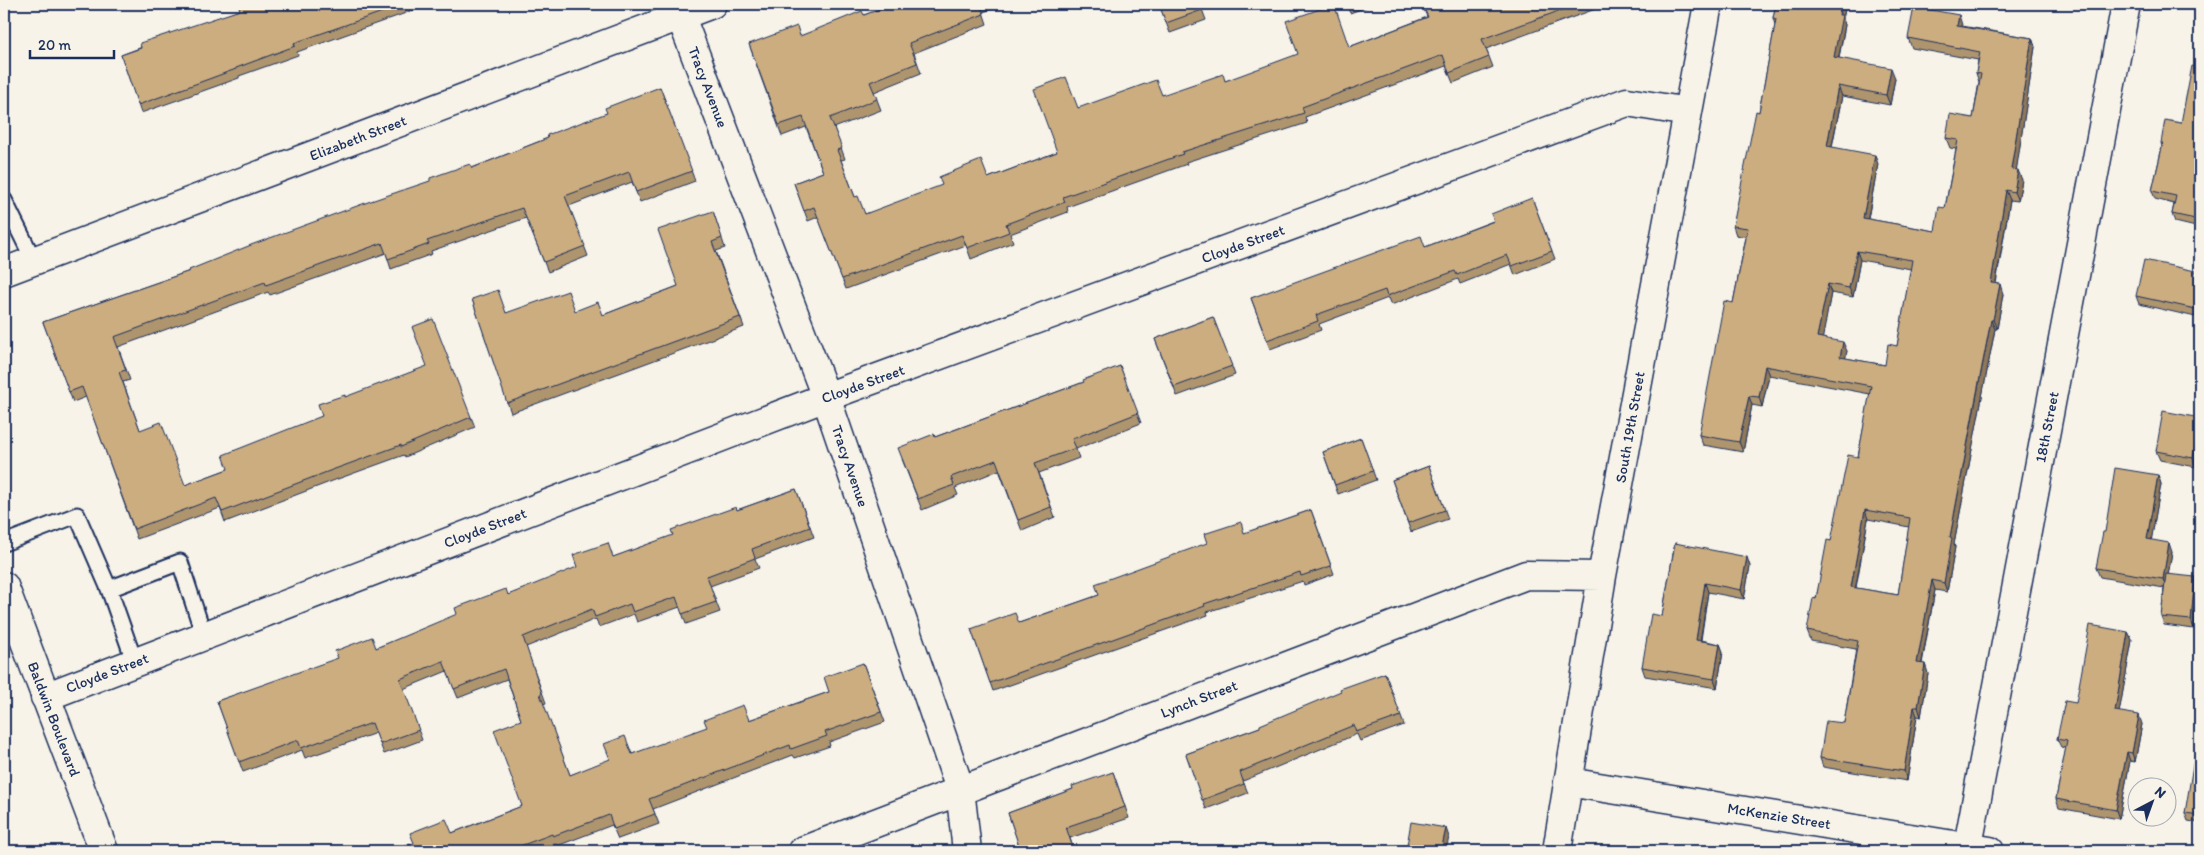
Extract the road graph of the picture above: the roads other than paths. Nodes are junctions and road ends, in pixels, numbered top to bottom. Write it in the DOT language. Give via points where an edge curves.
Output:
graph roads {
  1 [pos="712,4"];
  2 [pos="1708,4"];
  3 [pos="2126,4"];
  4 [pos="678,10"];
  5 [pos="1688,112"];
  6 [pos="4,200"];
  7 [pos="34,261"];
  8 [pos="4,272"];
  9 [pos="826,397"];
  10 [pos="4,543"];
  11 [pos="1602,576"];
  12 [pos="4,586"];
  13 [pos="109,590"];
  14 [pos="204,636"];
  15 [pos="135,663"];
  16 [pos="45,697"];
  17 [pos="1568,782"];
  18 [pos="960,789"];
  19 [pos="1975,850"];
  20 [pos="104,851"];
  21 [pos="802,851"];
  22 [pos="967,851"];
  23 [pos="1557,851"];
  1 -- 4 [label="street, Elizabeth Street"];
  2 -- 5 [label="street, South 19th Street"];
  3 -- 19 [label="street, 18th Street"];
  4 -- 7 [label="street, Elizabeth Street"];
  4 -- 9 [label="street, Tracy Avenue"];
  5 -- 9 [label="street, Cloyde Street" via="1627,102"];
  5 -- 11 [label="street, South 19th Street"];
  6 -- 7 [label="lane"];
  7 -- 8 [label="street, Elizabeth Street"];
  9 -- 14 [label="street, Cloyde Street"];
  9 -- 18 [label="street, Tracy Avenue"];
  10 -- 13 [label="lane" via="77,515"];
  11 -- 17 [label="street, South 19th Street"];
  11 -- 18 [label="street, Lynch Street" via="1526,574"];
  12 -- 16 [label="street, Baldwin Boulevard"];
  13 -- 14 [label="lane" via="180,562"];
  13 -- 15 [label="lane"];
  14 -- 15 [label="street, Cloyde Street"];
  15 -- 16 [label="street, Cloyde Street"];
  16 -- 20 [label="street, Baldwin Boulevard"];
  17 -- 19 [label="street, McKenzie Street"];
  17 -- 23 [label="street, South 19th Street"];
  18 -- 21 [label="street, Lynch Street"];
  18 -- 22 [label="street, Tracy Avenue"];
}
